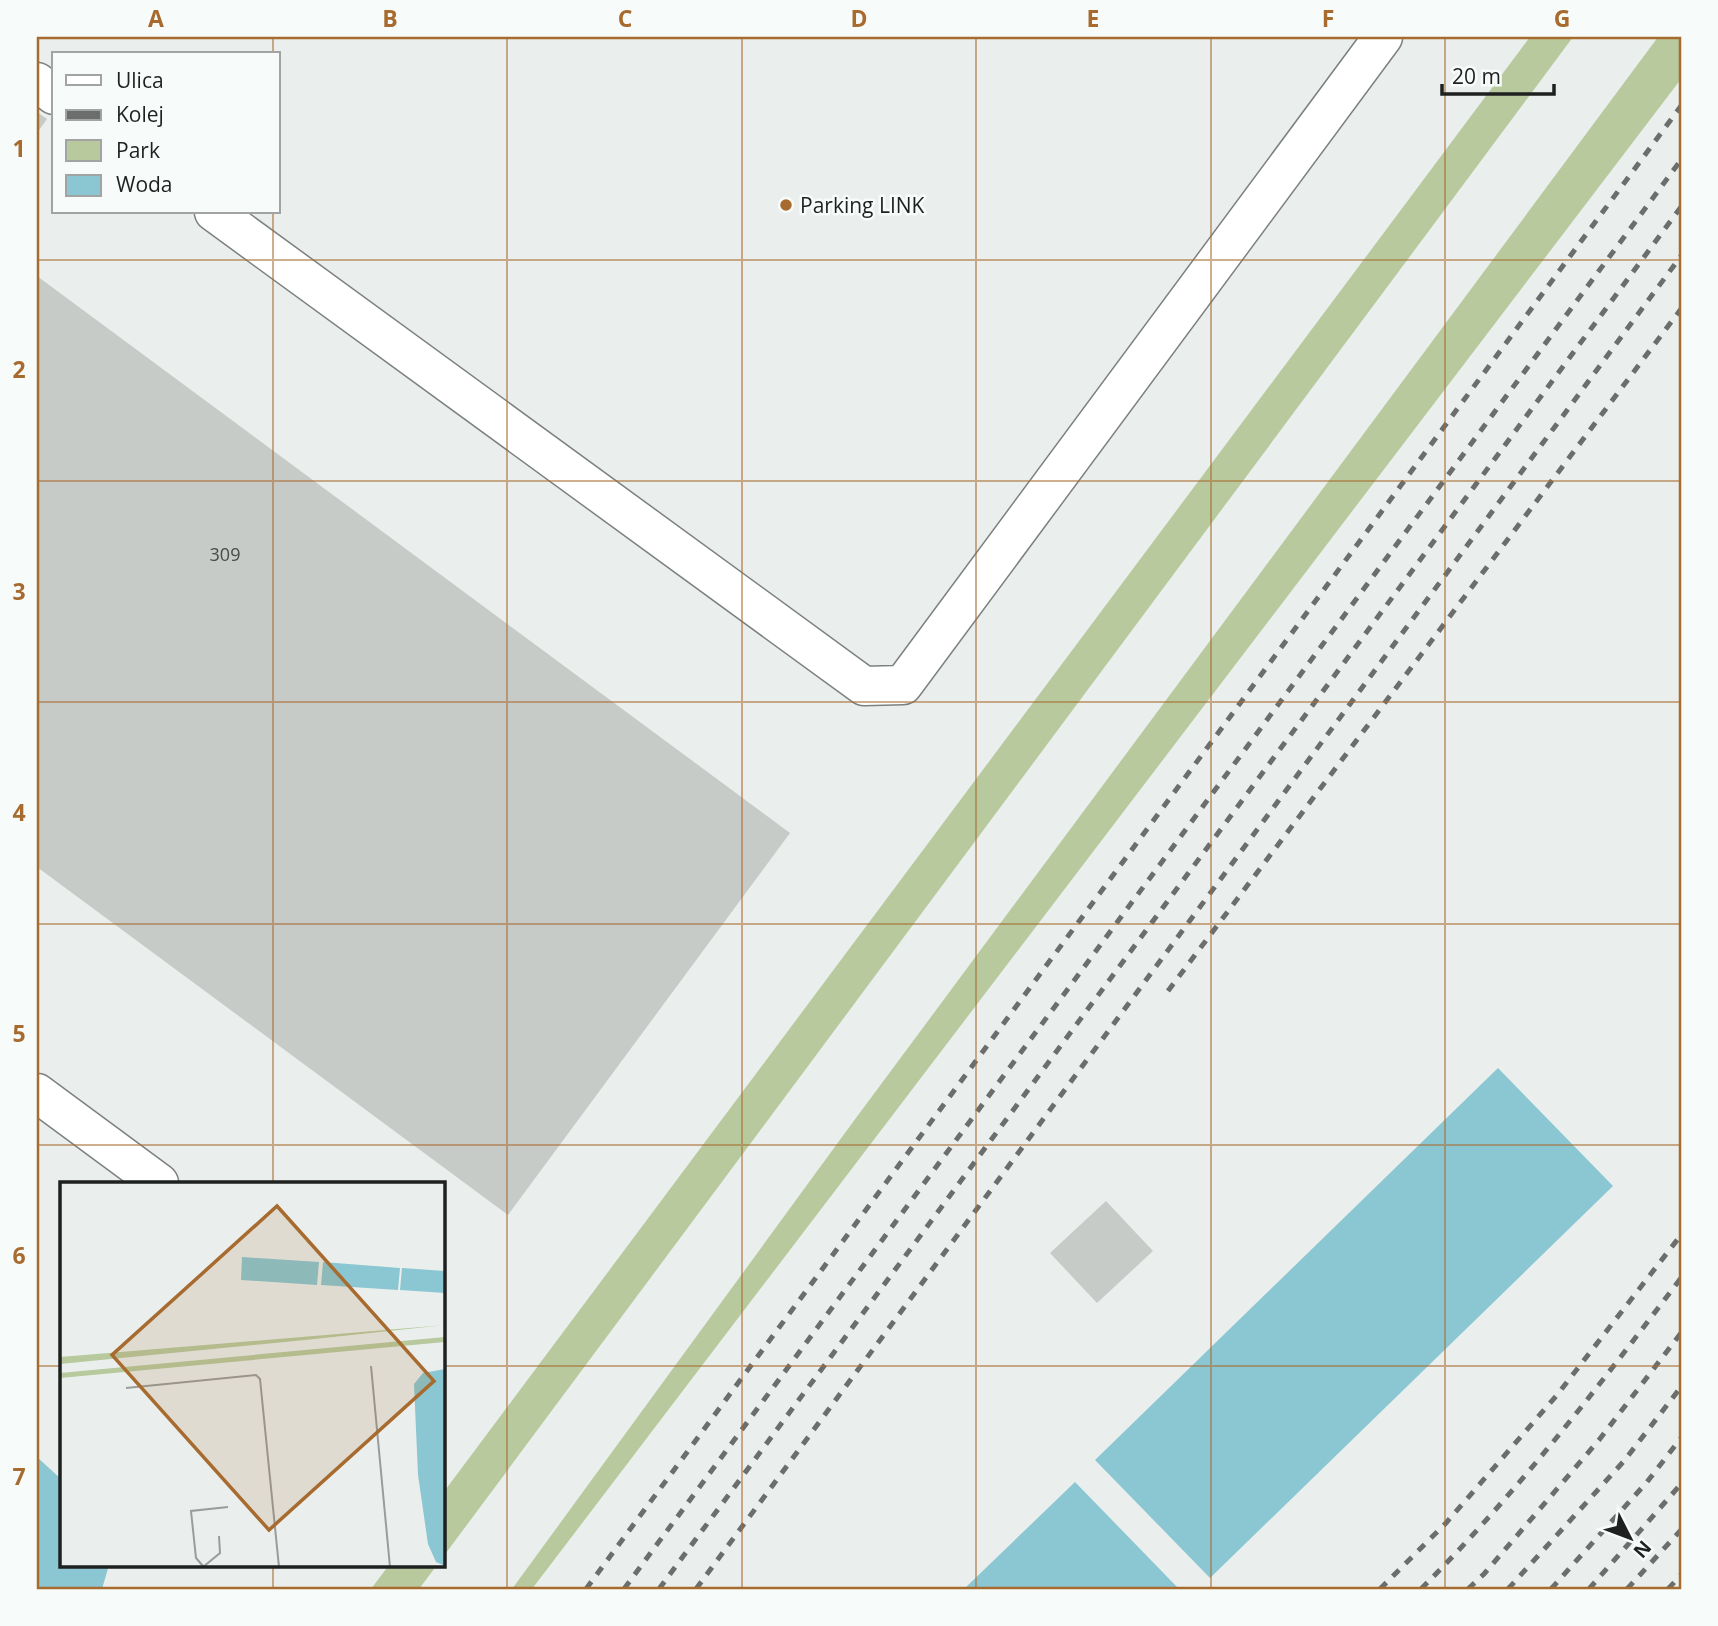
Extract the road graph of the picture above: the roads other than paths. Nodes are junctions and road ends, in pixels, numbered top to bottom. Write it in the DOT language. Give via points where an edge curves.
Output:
graph roads {
  1 [pos="1383,37"];
  2 [pos="37,82"];
  3 [pos="52,93"];
  4 [pos="217,214"];
  5 [pos="37,1093"];
  6 [pos="158,1182"];
  1 -- 4 [label="lane" via="903,685 864,686"];
  2 -- 3 [label="lane"];
  5 -- 6 [label="lane"];
}
